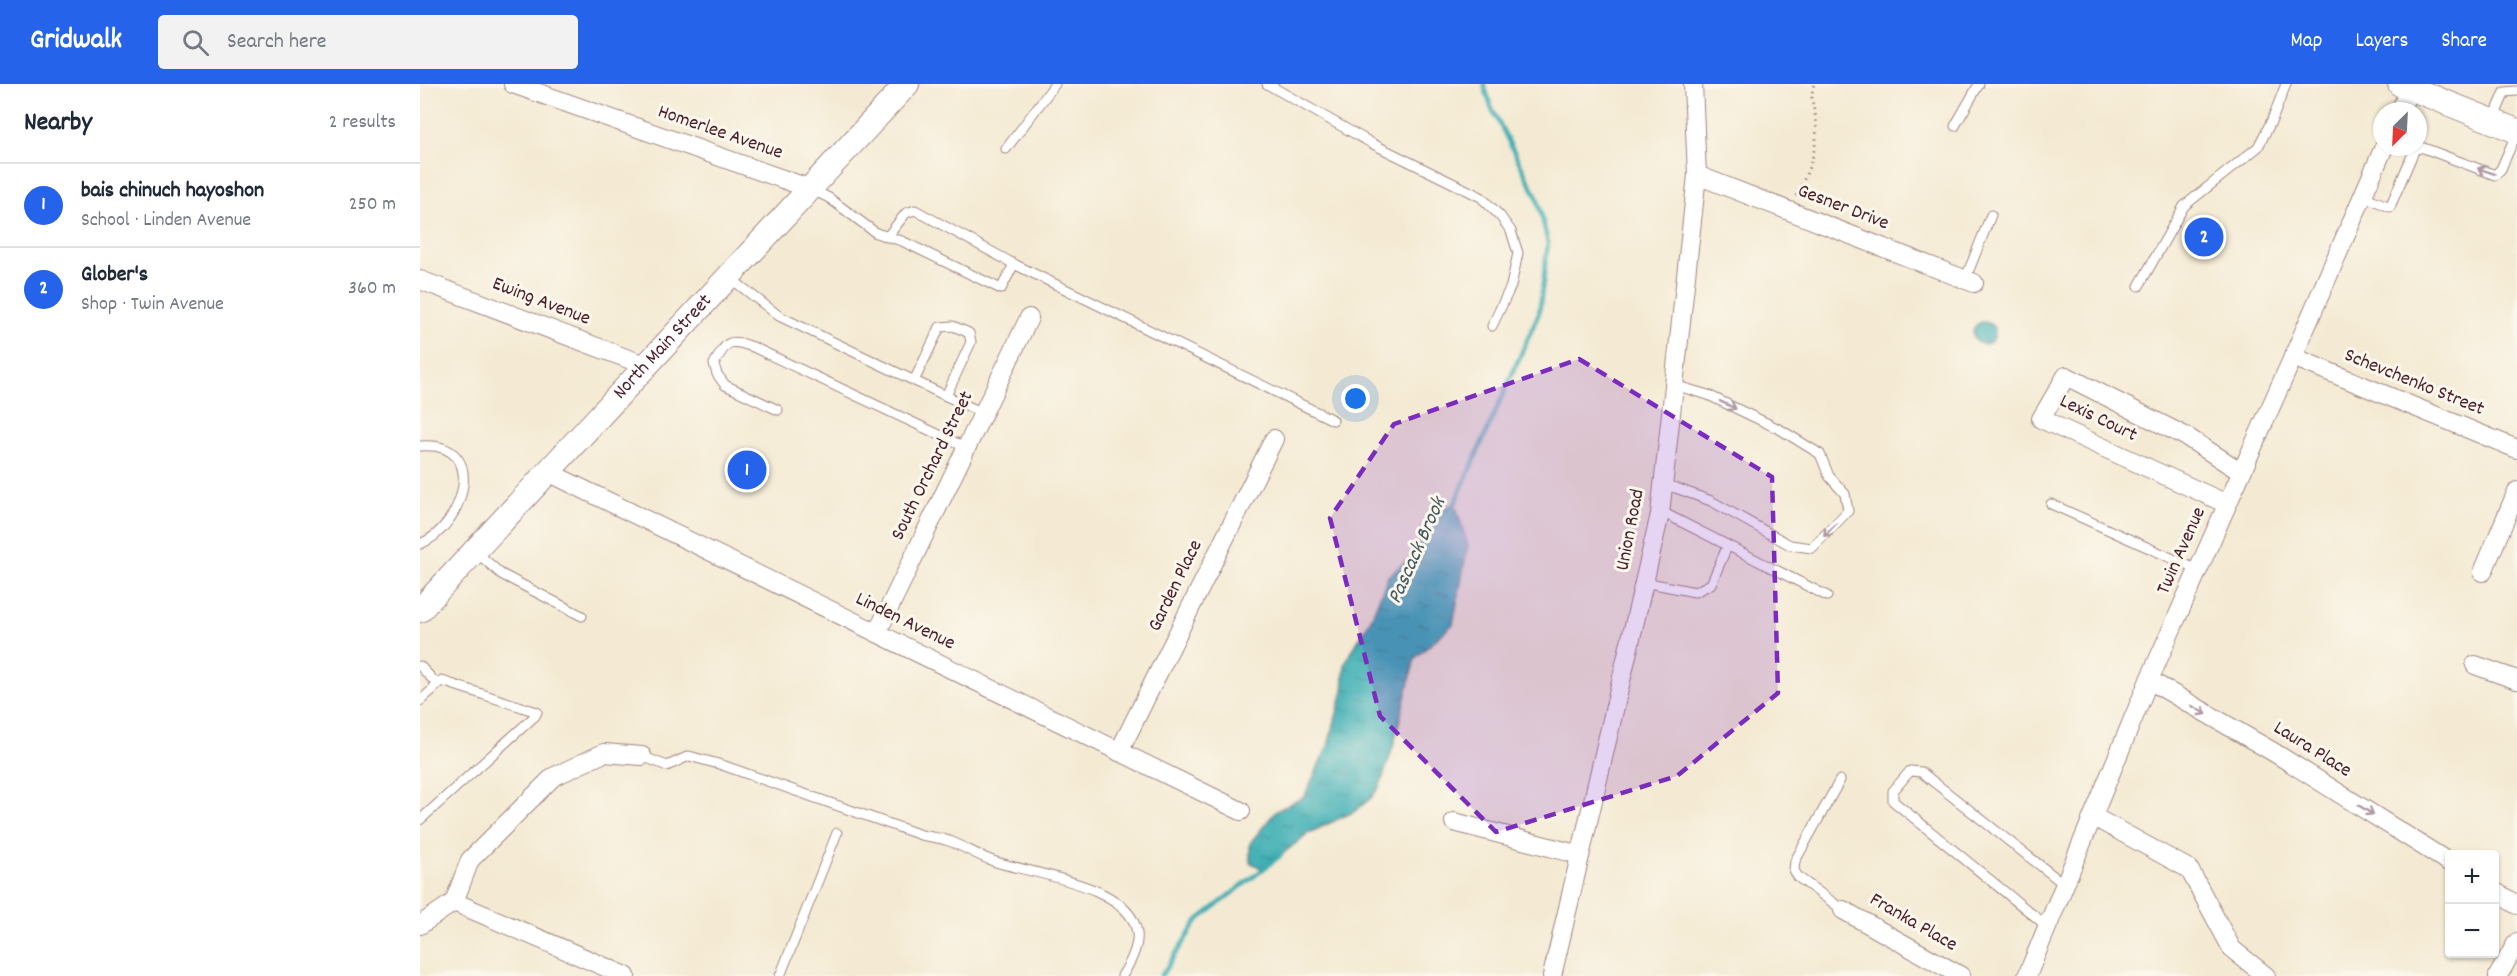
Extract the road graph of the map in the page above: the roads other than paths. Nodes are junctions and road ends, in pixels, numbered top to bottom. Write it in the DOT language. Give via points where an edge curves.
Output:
graph roads {
  1 [pos="513,84"];
  2 [pos="907,84"];
  3 [pos="1055,84"];
  4 [pos="1267,84"];
  5 [pos="1693,84"];
  6 [pos="1979,84"];
  7 [pos="2286,84"];
  8 [pos="2405,86"];
  9 [pos="2517,91"];
  10 [pos="2402,102"];
  11 [pos="2492,121"];
  12 [pos="1955,126"];
  13 [pos="2517,131"];
  14 [pos="1006,149"];
  15 [pos="2380,156"];
  16 [pos="1696,176"];
  17 [pos="811,189"];
  18 [pos="2363,196"];
  19 [pos="1991,215"];
  20 [pos="887,237"];
  21 [pos="1014,264"];
  22 [pos="729,277"];
  23 [pos="420,280"];
  24 [pos="1969,281"];
  25 [pos="2139,286"];
  26 [pos="1029,318"];
  27 [pos="1492,326"];
  28 [pos="2293,357"];
  29 [pos="647,366"];
  30 [pos="914,381"];
  31 [pos="1674,385"];
  32 [pos="946,396"];
  33 [pos="778,410"];
  34 [pos="983,413"];
  35 [pos="1333,420"];
  36 [pos="1274,439"];
  37 [pos="420,446"];
  38 [pos="967,448"];
  39 [pos="2517,449"];
  40 [pos="548,472"];
  41 [pos="2241,472"];
  42 [pos="1663,485"];
  43 [pos="2517,491"];
  44 [pos="2051,504"];
  45 [pos="2227,504"];
  46 [pos="1660,511"];
  47 [pos="420,544"];
  48 [pos="1727,547"];
  49 [pos="475,551"];
  50 [pos="2198,570"];
  51 [pos="2483,572"];
  52 [pos="1644,582"];
  53 [pos="1827,596"];
  54 [pos="420,610"];
  55 [pos="582,616"];
  56 [pos="877,633"];
  57 [pos="2475,665"];
  58 [pos="420,666"];
  59 [pos="2517,680"];
  60 [pos="2149,681"];
  61 [pos="437,684"];
  62 [pos="420,701"];
  63 [pos="1119,752"];
  64 [pos="642,756"];
  65 [pos="1840,780"];
  66 [pos="1241,811"];
  67 [pos="2094,818"];
  68 [pos="420,820"];
  69 [pos="1454,822"];
  70 [pos="837,833"];
  71 [pos="1580,855"];
  72 [pos="2445,860"];
  73 [pos="2066,885"];
  74 [pos="2499,894"];
  75 [pos="454,902"];
  76 [pos="2517,905"];
  77 [pos="1843,909"];
  78 [pos="420,925"];
  79 [pos="2048,927"];
  80 [pos="2517,942"];
  81 [pos="627,976"];
  82 [pos="780,976"];
  83 [pos="1122,976"];
  84 [pos="1552,976"];
  85 [pos="1961,976"];
  86 [pos="2027,976"];
  87 [pos="2266,976"];
  88 [pos="2498,976"];
  1 -- 17 [label="street, Homerlee Avenue"];
  2 -- 17 [label="main road, North Main Street"];
  3 -- 14 [label="lane"];
  4 -- 27 [label="lane" via="1355,134 1481,197 1500,216 1511,231 1518,253 1511,286"];
  5 -- 16 [label="street, Union Road"];
  6 -- 12 [label="lane"];
  7 -- 25 [label="lane" via="2258,147 2184,206"];
  8 -- 10 [label="street"];
  8 -- 11 [label="main road"];
  9 -- 11 [label="lane" via="2505,92"];
  11 -- 13 [label="main road"];
  13 -- 18 [label="lane, one-way" via="2495,175 2421,147 2414,151 2390,207"];
  15 -- 18 [label="street, Twin Avenue"];
  16 -- 24 [label="street, Gesner Drive"];
  16 -- 31 [label="street, Union Road"];
  17 -- 20 [label="lane"];
  17 -- 22 [label="main road, North Main Street"];
  18 -- 28 [label="street, Twin Avenue"];
  19 -- 24 [label="lane"];
  20 -- 21 [label="lane" via="906,213 915,210"];
  20 -- 21 [label="lane" via="1001,289"];
  21 -- 35 [label="lane"];
  22 -- 29 [label="main road, North Main Street"];
  22 -- 30 [label="lane" via="779,316"];
  23 -- 29 [label="street, Ewing Avenue"];
  26 -- 34 [label="street, South Orchard Street"];
  28 -- 39 [label="street, Schevchenko Street"];
  28 -- 41 [label="street, Twin Avenue"];
  29 -- 40 [label="main road, North Main Street"];
  30 -- 32 [label="lane"];
  30 -- 32 [label="lane" via="940,327 953,326 969,333 971,342"];
  31 -- 42 [label="street, Union Road"];
  31 -- 42 [label="lane, one-way" via="1708,395 1781,430 1820,454 1829,476 1845,494 1848,511 1812,548 1790,545 1711,501"];
  32 -- 34 [label="lane"];
  33 -- 38 [label="lane" via="725,385 714,364 726,344 735,341 753,347"];
  34 -- 38 [label="street, South Orchard Street"];
  36 -- 63 [label="street, Garden Place"];
  37 -- 47 [label="lane" via="435,444 447,449 465,469 454,512 443,528"];
  38 -- 56 [label="street, South Orchard Street"];
  40 -- 49 [label="main road, North Main Street"];
  40 -- 56 [label="street, Linden Avenue"];
  41 -- 45 [label="street, Twin Avenue"];
  41 -- 45 [label="street, Lexis Court" via="2187,437 2066,376 2041,419"];
  42 -- 46 [label="street, Union Road"];
  43 -- 51 [label="street"];
  44 -- 50 [label="lane"];
  45 -- 50 [label="street, Twin Avenue"];
  46 -- 48 [label="lane"];
  46 -- 52 [label="street, Union Road"];
  48 -- 52 [label="lane" via="1711,584 1695,592"];
  48 -- 53 [label="lane"];
  49 -- 54 [label="main road, North Main Street"];
  49 -- 55 [label="lane" via="501,574"];
  50 -- 60 [label="street, Twin Avenue"];
  52 -- 71 [label="street, Union Road"];
  56 -- 63 [label="street, Linden Avenue"];
  57 -- 59 [label="street"];
  58 -- 61 [label="lane"];
  60 -- 67 [label="street, Twin Avenue"];
  60 -- 72 [label="street, Laura Place, one-way" via="2275,753"];
  61 -- 62 [label="lane"];
  61 -- 68 [label="lane" via="442,681 537,712"];
  63 -- 66 [label="street, Linden Avenue"];
  64 -- 75 [label="street" via="604,753 553,777 470,860"];
  64 -- 83 [label="lane" via="667,766 689,756 722,765 921,835 950,841 992,861 1065,880 1111,898 1130,914 1137,934 1131,961"];
  65 -- 77 [label="lane" via="1794,870"];
  67 -- 73 [label="street, Twin Avenue"];
  67 -- 87 [label="street" via="2189,869 2232,949"];
  69 -- 71 [label="street"];
  70 -- 82 [label="lane"];
  71 -- 84 [label="street, Union Road"];
  73 -- 79 [label="street, Twin Avenue"];
  73 -- 79 [label="lane" via="1921,772 1910,771 1893,791 1893,801"];
  74 -- 76 [label="street"];
  75 -- 78 [label="street"];
  75 -- 81 [label="street"];
  77 -- 85 [label="street, Franka Place"];
  79 -- 86 [label="street, Twin Avenue"];
  80 -- 88 [label="street"];
}
